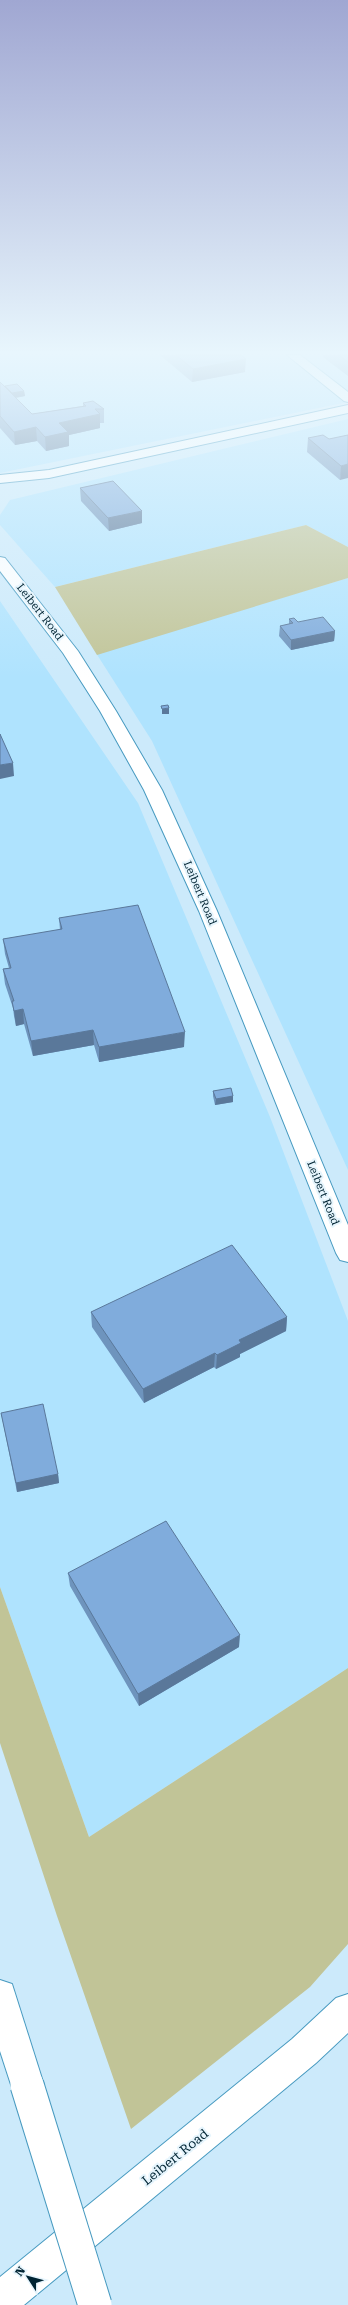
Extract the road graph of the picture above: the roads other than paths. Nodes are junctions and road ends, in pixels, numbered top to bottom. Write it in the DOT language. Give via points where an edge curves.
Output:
graph roads {
  1 [pos="102,463"];
  2 [pos="49,474"];
  3 [pos="0,479"];
  4 [pos="0,492"];
  5 [pos="0,561"];
  6 [pos="348,1253"];
  7 [pos="0,1996"];
  8 [pos="348,2010"];
  9 [pos="0,2301"];
  10 [pos="95,2305"];
  1 -- 2 [label="main road"];
  2 -- 3 [label="main road"];
  2 -- 4 [label="main road" via="26,485"];
  5 -- 6 [label="main road, Leibert Road" via="70,651 153,790 206,904"];
  7 -- 10 [label="main road, bridge"];
  8 -- 9 [label="main road, Leibert Road" via="304,2051"];
}
